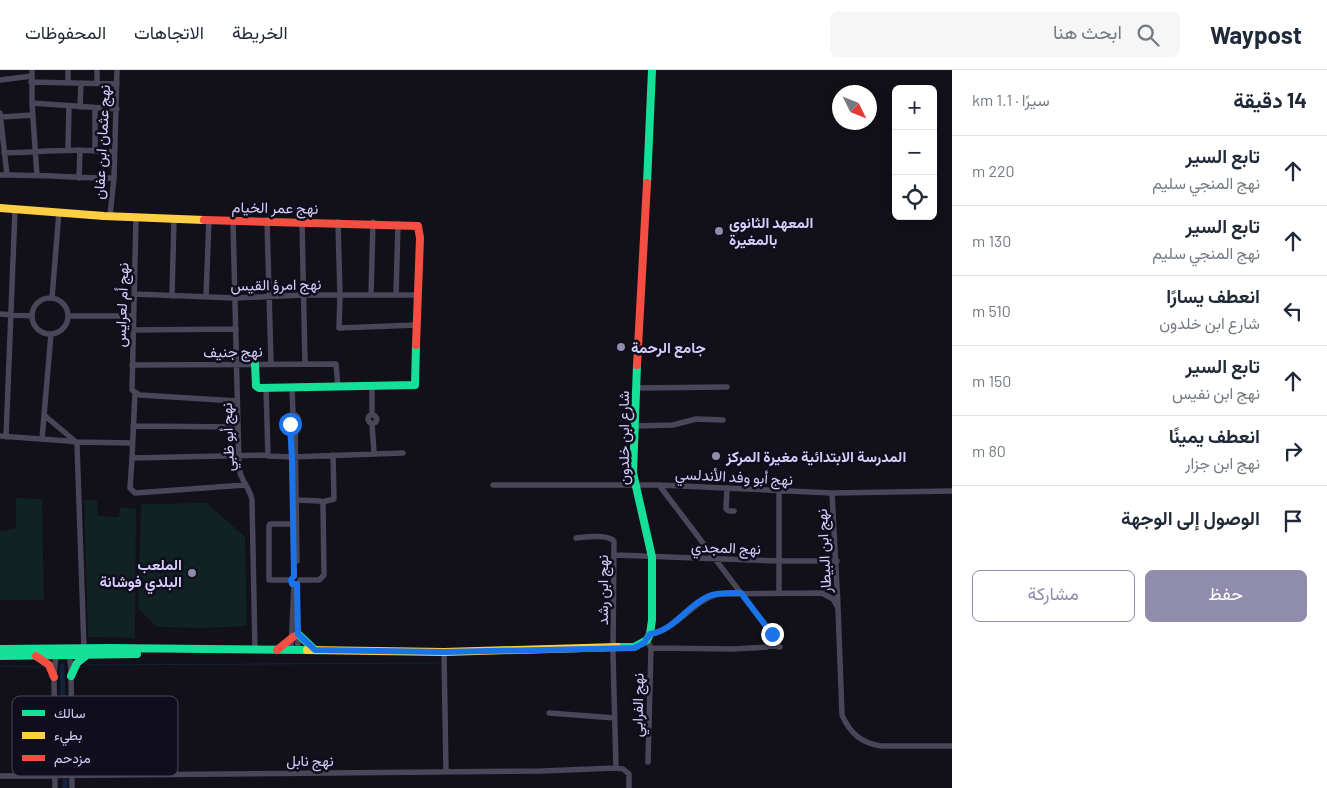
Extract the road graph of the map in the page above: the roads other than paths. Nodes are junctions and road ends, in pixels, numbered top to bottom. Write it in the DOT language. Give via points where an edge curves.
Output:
graph roads {
  1 [pos="68,70"];
  2 [pos="97,70"];
  3 [pos="117,70"];
  4 [pos="652,70"];
  5 [pos="32,76"];
  6 [pos="0,80"];
  7 [pos="97,82"];
  8 [pos="81,83"];
  9 [pos="68,84"];
  10 [pos="117,84"];
  11 [pos="32,103"];
  12 [pos="69,106"];
  13 [pos="80,107"];
  14 [pos="95,108"];
  15 [pos="117,109"];
  16 [pos="0,113"];
  17 [pos="33,115"];
  18 [pos="1,117"];
  19 [pos="68,150"];
  20 [pos="80,150"];
  21 [pos="95,150"];
  22 [pos="35,152"];
  23 [pos="114,152"];
  24 [pos="4,154"];
  25 [pos="7,174"];
  26 [pos="0,175"];
  27 [pos="37,176"];
  28 [pos="79,178"];
  29 [pos="114,178"];
  30 [pos="0,208"];
  31 [pos="15,210"];
  32 [pos="59,212"];
  33 [pos="110,215"];
  34 [pos="136,217"];
  35 [pos="174,218"];
  36 [pos="209,219"];
  37 [pos="233,220"];
  38 [pos="267,220"];
  39 [pos="302,221"];
  40 [pos="338,222"];
  41 [pos="373,222"];
  42 [pos="398,224"];
  43 [pos="134,294"];
  44 [pos="418,294"];
  45 [pos="303,295"];
  46 [pos="371,295"];
  47 [pos="396,295"];
  48 [pos="172,296"];
  49 [pos="340,296"];
  50 [pos="206,297"];
  51 [pos="269,297"];
  52 [pos="52,298"];
  53 [pos="235,298"];
  54 [pos="0,314"];
  55 [pos="11,314"];
  56 [pos="32,316"];
  57 [pos="68,316"];
  58 [pos="133,316"];
  59 [pos="417,325"];
  60 [pos="236,329"];
  61 [pos="133,330"];
  62 [pos="50,334"];
  63 [pos="271,363"];
  64 [pos="305,363"];
  65 [pos="237,364"];
  66 [pos="255,364"];
  67 [pos="132,365"];
  68 [pos="372,386"];
  69 [pos="292,387"];
  70 [pos="338,387"];
  71 [pos="727,387"];
  72 [pos="266,388"];
  73 [pos="636,388"];
  74 [pos="137,394"];
  75 [pos="237,401"];
  76 [pos="44,415"];
  77 [pos="723,420"];
  78 [pos="133,426"];
  79 [pos="634,426"];
  80 [pos="238,427"];
  81 [pos="3,436"];
  82 [pos="42,439"];
  83 [pos="76,442"];
  84 [pos="132,443"];
  85 [pos="374,453"];
  86 [pos="403,453"];
  87 [pos="267,455"];
  88 [pos="333,455"];
  89 [pos="239,456"];
  90 [pos="294,457"];
  91 [pos="132,458"];
  92 [pos="245,485"];
  93 [pos="493,485"];
  94 [pos="635,485"];
  95 [pos="659,485"];
  96 [pos="727,488"];
  97 [pos="779,490"];
  98 [pos="952,492"];
  99 [pos="832,493"];
  100 [pos="297,500"];
  101 [pos="322,502"];
  102 [pos="734,512"];
  103 [pos="295,524"];
  104 [pos="576,538"];
  105 [pos="615,556"];
  106 [pos="652,557"];
  107 [pos="715,559"];
  108 [pos="779,561"];
  109 [pos="836,561"];
  110 [pos="296,580"];
  111 [pos="741,593"];
  112 [pos="779,593"];
  113 [pos="838,608"];
  114 [pos="772,634"];
  115 [pos="296,635"];
  116 [pos="649,637"];
  117 [pos="614,647"];
  118 [pos="780,647"];
  119 [pos="651,648"];
  120 [pos="0,649"];
  121 [pos="254,650"];
  122 [pos="276,650"];
  123 [pos="295,650"];
  124 [pos="315,650"];
  125 [pos="69,651"];
  126 [pos="56,652"];
  127 [pos="85,652"];
  128 [pos="444,652"];
  129 [pos="34,655"];
  130 [pos="0,656"];
  131 [pos="71,676"];
  132 [pos="54,677"];
  133 [pos="54,696"];
  134 [pos="71,696"];
  135 [pos="549,713"];
  136 [pos="615,718"];
  137 [pos="952,746"];
  138 [pos="648,762"];
  139 [pos="618,768"];
  140 [pos="446,772"];
  141 [pos="178,773"];
  142 [pos="629,788"];
  1 -- 9 [label="street"];
  2 -- 7 [label="street"];
  3 -- 10 [label="street, نهج عثمان ابن عفان"];
  4 -- 73 [label="street, شارع ابن خلدون"];
  5 -- 6 [label="street"];
  5 -- 9 [label="street"];
  5 -- 11 [label="street"];
  7 -- 8 [label="street"];
  7 -- 10 [label="street"];
  8 -- 9 [label="street"];
  8 -- 13 [label="street"];
  10 -- 15 [label="street, نهج عثمان ابن عفان"];
  11 -- 12 [label="street"];
  11 -- 17 [label="street"];
  12 -- 13 [label="street"];
  12 -- 19 [label="street"];
  13 -- 14 [label="street"];
  14 -- 15 [label="street"];
  14 -- 21 [label="street"];
  15 -- 23 [label="street, نهج عثمان ابن عفان"];
  16 -- 18 [label="street"];
  17 -- 18 [label="street"];
  17 -- 22 [label="street"];
  18 -- 24 [label="street"];
  19 -- 20 [label="street"];
  19 -- 22 [label="street"];
  20 -- 21 [label="street"];
  20 -- 28 [label="street"];
  21 -- 23 [label="street"];
  22 -- 24 [label="street"];
  22 -- 27 [label="street"];
  23 -- 29 [label="street, نهج عثمان ابن عفان"];
  24 -- 25 [label="street"];
  25 -- 26 [label="street"];
  25 -- 27 [label="street"];
  27 -- 28 [label="street"];
  28 -- 29 [label="street"];
  29 -- 33 [label="street, نهج عثمان ابن عفان"];
  30 -- 31 [label="street, نهج عمر الخيام"];
  31 -- 32 [label="street, نهج عمر الخيام"];
  31 -- 55 [label="street"];
  32 -- 33 [label="street, نهج عمر الخيام"];
  32 -- 52 [label="street"];
  33 -- 34 [label="street, نهج عمر الخيام"];
  34 -- 35 [label="street, نهج عمر الخيام"];
  34 -- 43 [label="street, نهج أم لعرايس"];
  35 -- 36 [label="street, نهج عمر الخيام"];
  35 -- 48 [label="street"];
  36 -- 37 [label="street, نهج عمر الخيام"];
  36 -- 50 [label="street"];
  37 -- 38 [label="street, نهج عمر الخيام"];
  37 -- 53 [label="street, نهج أبو ظبي"];
  38 -- 39 [label="street, نهج عمر الخيام"];
  38 -- 51 [label="street"];
  39 -- 40 [label="street, نهج عمر الخيام"];
  39 -- 45 [label="street"];
  40 -- 41 [label="street, نهج عمر الخيام"];
  40 -- 49 [label="street"];
  41 -- 42 [label="street, نهج عمر الخيام"];
  41 -- 46 [label="street"];
  42 -- 44 [label="street, نهج عمر الخيام" via="416,224 420,229"];
  42 -- 47 [label="street"];
  43 -- 48 [label="street, نهج امرؤ القيس"];
  43 -- 58 [label="street, نهج أم لعرايس"];
  44 -- 47 [label="street, نهج امرؤ القيس"];
  44 -- 59 [label="street, نهج عمر الخيام"];
  45 -- 49 [label="street, نهج امرؤ القيس"];
  45 -- 51 [label="street, نهج امرؤ القيس"];
  45 -- 64 [label="street"];
  46 -- 47 [label="street, نهج امرؤ القيس"];
  46 -- 49 [label="street, نهج امرؤ القيس"];
  48 -- 50 [label="street, نهج امرؤ القيس"];
  49 -- 59 [label="street" via="339,328"];
  50 -- 53 [label="street, نهج امرؤ القيس"];
  51 -- 53 [label="street, نهج امرؤ القيس"];
  51 -- 63 [label="street"];
  52 -- 56 [label="street" via="38,302"];
  52 -- 57 [label="street" via="62,303"];
  53 -- 60 [label="street, نهج أبو ظبي"];
  54 -- 55 [label="street"];
  55 -- 56 [label="street"];
  55 -- 81 [label="street"];
  56 -- 62 [label="street" via="37,329"];
  57 -- 58 [label="street"];
  57 -- 62 [label="street" via="62,329"];
  58 -- 61 [label="street, نهج أم لعرايس"];
  59 -- 68 [label="street, نهج عمر الخيام" via="415,385"];
  60 -- 61 [label="street"];
  60 -- 65 [label="street, نهج أبو ظبي"];
  61 -- 67 [label="street, نهج أم لعرايس"];
  62 -- 76 [label="street"];
  63 -- 64 [label="street, نهج جنيف"];
  63 -- 66 [label="street, نهج جنيف"];
  64 -- 70 [label="street, نهج جنيف" via="336,364"];
  65 -- 66 [label="street, نهج جنيف"];
  65 -- 67 [label="street, نهج جنيف"];
  65 -- 75 [label="street, نهج أبو ظبي"];
  66 -- 72 [label="street" via="256,387"];
  67 -- 74 [label="street, نهج أم لعرايس" via="132,387"];
  68 -- 70 [label="street"];
  68 -- 85 [label="street" via="372,414 368,419 372,424"];
  69 -- 70 [label="street"];
  69 -- 72 [label="street"];
  69 -- 90 [label="street" via="293,415 288,419 292,425"];
  71 -- 73 [label="street"];
  72 -- 87 [label="street"];
  73 -- 79 [label="street, شارع ابن خلدون"];
  74 -- 75 [label="street"];
  74 -- 78 [label="street, نهج أم لعرايس"];
  75 -- 80 [label="street, نهج أبو ظبي"];
  76 -- 82 [label="street"];
  76 -- 83 [label="street"];
  77 -- 79 [label="street" via="696,419 673,425"];
  78 -- 80 [label="street"];
  78 -- 84 [label="street, نهج أم لعرايس"];
  79 -- 94 [label="street, شارع ابن خلدون"];
  80 -- 89 [label="street, نهج أبو ظبي"];
  81 -- 82 [label="street"];
  82 -- 83 [label="street"];
  83 -- 84 [label="street"];
  83 -- 127 [label="street"];
  84 -- 91 [label="street, نهج أم لعرايس"];
  85 -- 86 [label="street"];
  85 -- 88 [label="street"];
  87 -- 89 [label="street"];
  87 -- 90 [label="street"];
  88 -- 90 [label="street"];
  88 -- 101 [label="street" via="334,499"];
  89 -- 91 [label="street"];
  89 -- 92 [label="street, نهج أبو ظبي" via="240,476"];
  90 -- 100 [label="street"];
  90 -- 103 [label="street"];
  91 -- 92 [label="street, نهج أم لعرايس" via="130,488 135,493"];
  92 -- 121 [label="street, نهج أبو ظبي" via="252,500"];
  93 -- 94 [label="street, نهج أبو وفد الأندلسي"];
  94 -- 95 [label="street, نهج أبو وفد الأندلسي"];
  94 -- 106 [label="street, شارع ابن خلدون"];
  95 -- 96 [label="street, نهج أبو وفد الأندلسي"];
  95 -- 107 [label="street"];
  96 -- 97 [label="street, نهج أبو وفد الأندلسي"];
  96 -- 102 [label="street" via="726,509"];
  97 -- 99 [label="street, نهج أبو وفد الأندلسي"];
  97 -- 108 [label="street"];
  98 -- 99 [label="street, نهج أبو وفد الأندلسي"];
  99 -- 109 [label="street, نهج ابن البيطار"];
  100 -- 101 [label="street"];
  100 -- 103 [label="street"];
  101 -- 110 [label="street" via="324,575 319,580"];
  103 -- 110 [label="street"];
  103 -- 110 [label="street" via="269,526 269,580"];
  104 -- 105 [label="street, نهج ابن رشد" via="611,538"];
  105 -- 106 [label="street, نهج المجدي"];
  105 -- 117 [label="street, نهج ابن رشد"];
  106 -- 107 [label="street, نهج المجدي"];
  106 -- 116 [label="street, شارع ابن خلدون"];
  107 -- 108 [label="street, نهج المجدي"];
  107 -- 111 [label="street"];
  108 -- 109 [label="street, نهج المجدي"];
  108 -- 112 [label="street"];
  109 -- 113 [label="street, نهج ابن البيطار"];
  110 -- 115 [label="street"];
  111 -- 112 [label="street"];
  111 -- 114 [label="street"];
  111 -- 116 [label="street" via="710,596 665,630"];
  112 -- 113 [label="street" via="822,593 833,599"];
  113 -- 137 [label="street, نهج ابن البيطار" via="842,715 854,735 881,746"];
  115 -- 122 [label="street"];
  115 -- 123 [label="street"];
  115 -- 124 [label="street"];
  116 -- 117 [label="street" via="634,648"];
  116 -- 119 [label="street"];
  117 -- 128 [label="street"];
  117 -- 136 [label="street, نهج ابن رشد"];
  118 -- 119 [label="street"];
  119 -- 138 [label="street, نهج الفرابي"];
  120 -- 126 [label="street"];
  121 -- 122 [label="street"];
  121 -- 127 [label="street"];
  122 -- 123 [label="street"];
  123 -- 124 [label="street"];
  124 -- 128 [label="street"];
  125 -- 126 [label="street"];
  125 -- 127 [label="street"];
  125 -- 131 [label="street"];
  126 -- 129 [label="street"];
  126 -- 132 [label="street"];
  127 -- 131 [label="street"];
  128 -- 140 [label="street"];
  129 -- 130 [label="street"];
  129 -- 132 [label="street" via="49,665"];
  131 -- 134 [label="street"];
  132 -- 133 [label="street"];
  135 -- 136 [label="street"];
  136 -- 139 [label="street, نهج ابن رشد"];
  139 -- 140 [label="street, نهج نابل"];
  139 -- 142 [label="street" via="629,774"];
  140 -- 141 [label="street, نهج نابل"];
}
